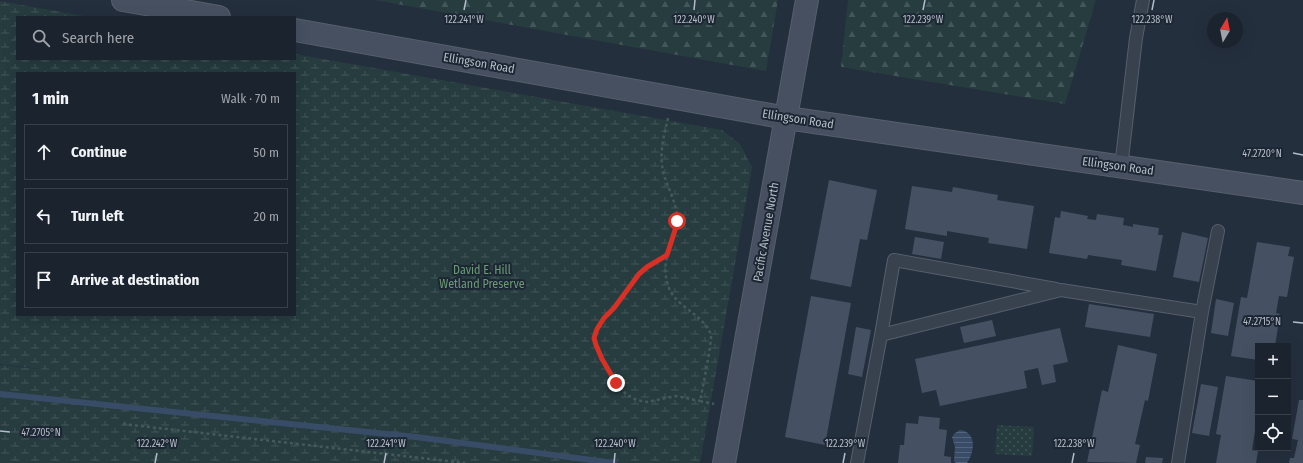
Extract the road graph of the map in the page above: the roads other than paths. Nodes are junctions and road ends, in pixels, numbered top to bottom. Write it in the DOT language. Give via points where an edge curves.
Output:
graph roads {
  1 [pos="123,0"];
  2 [pos="807,0"];
  3 [pos="1142,0"];
  4 [pos="213,16"];
  5 [pos="296,30"];
  6 [pos="787,118"];
  7 [pos="1121,167"];
  8 [pos="1303,194"];
  9 [pos="1218,231"];
  10 [pos="1061,290"];
  11 [pos="1202,312"];
  12 [pos="881,335"];
  13 [pos="724,463"];
  14 [pos="857,463"];
  15 [pos="1178,463"];
  1 -- 4 [label="main road"];
  2 -- 6 [label="main road, Pacific Avenue North"];
  3 -- 7 [label="lane"];
  5 -- 6 [label="main road, Ellingson Road"];
  6 -- 7 [label="main road, Ellingson Road"];
  6 -- 13 [label="main road, Pacific Avenue North"];
  7 -- 8 [label="main road, Ellingson Road"];
  9 -- 11 [label="lane"];
  10 -- 11 [label="lane"];
  10 -- 12 [label="lane"];
  10 -- 12 [label="lane" via="894,260"];
  11 -- 15 [label="lane"];
  12 -- 14 [label="lane"];
}
